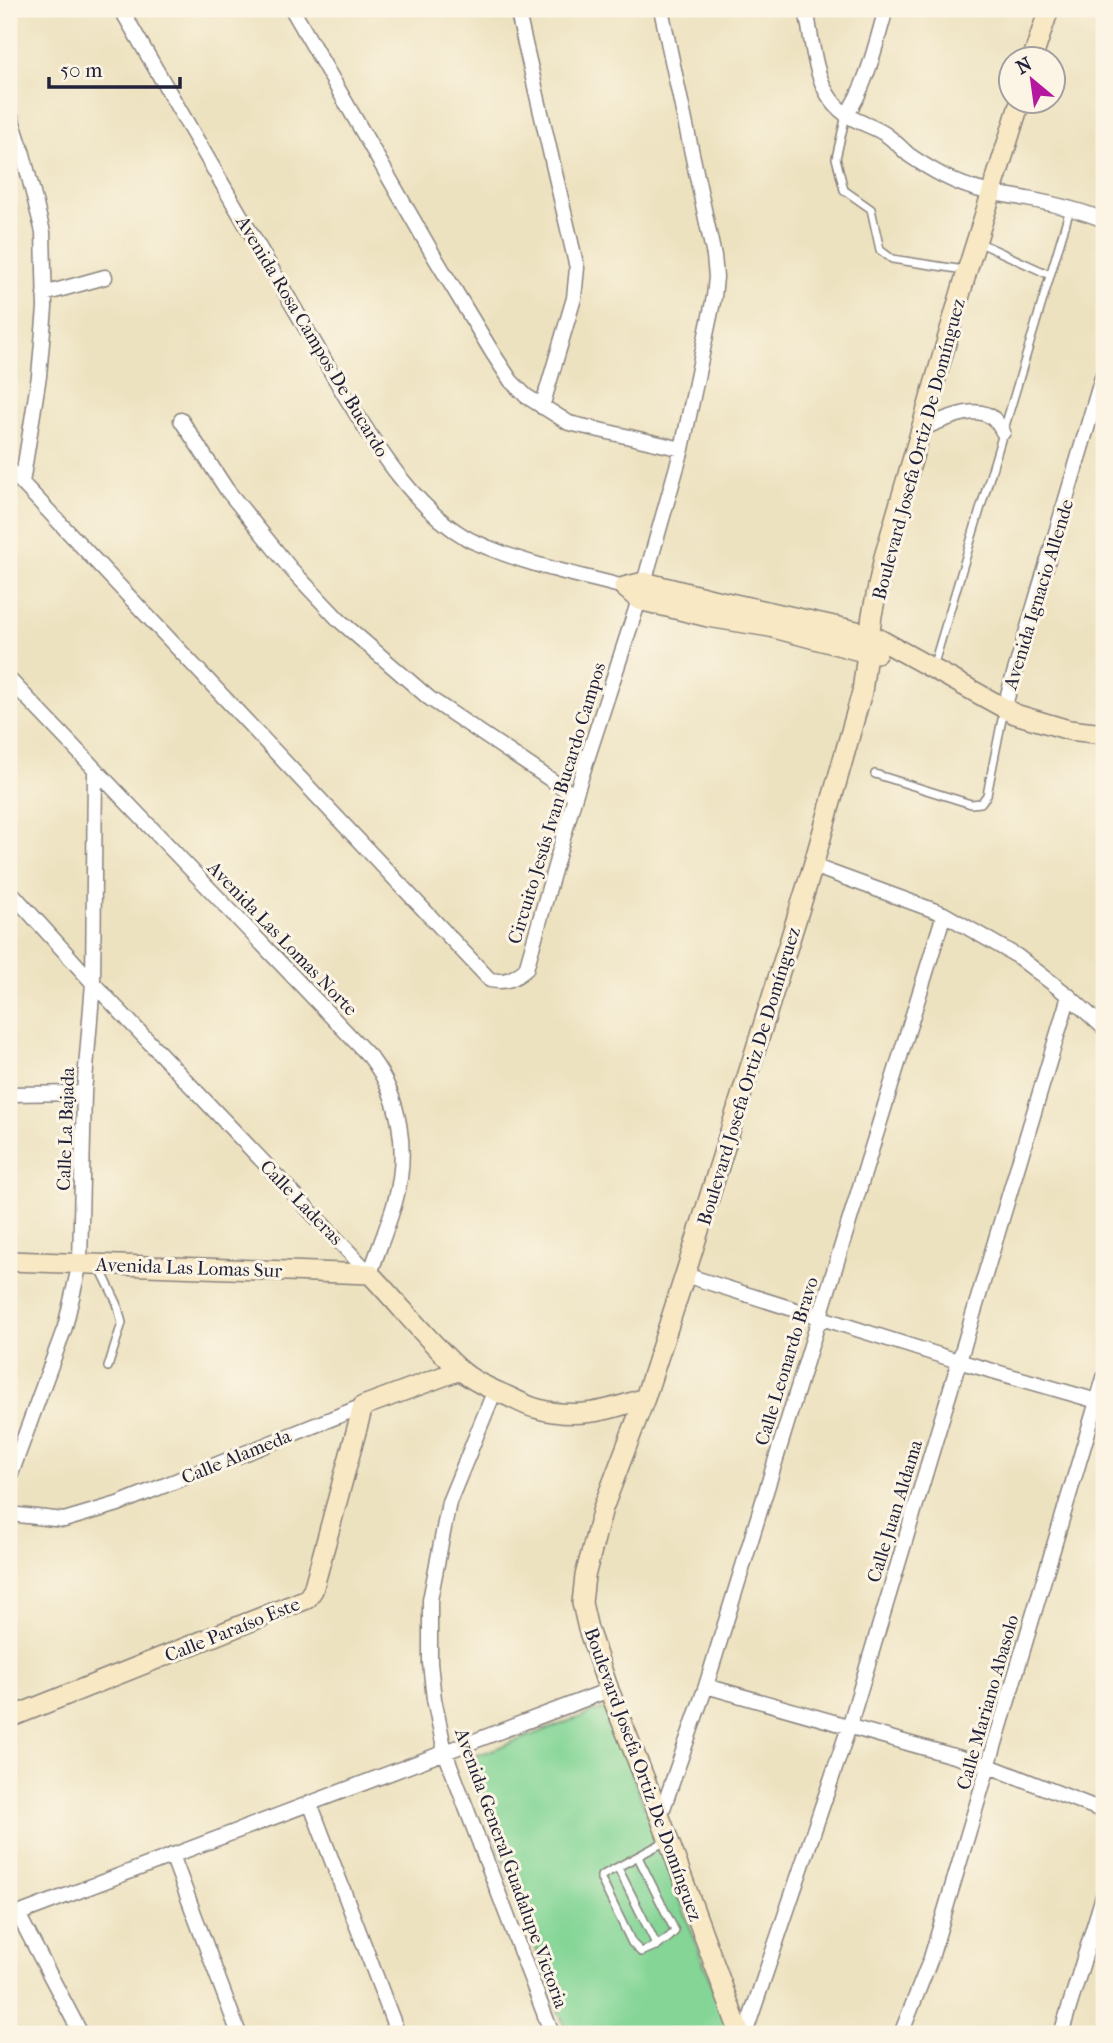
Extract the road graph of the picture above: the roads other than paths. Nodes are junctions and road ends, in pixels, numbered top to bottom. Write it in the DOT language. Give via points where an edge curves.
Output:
graph roads {
  1 [pos="121,9"];
  2 [pos="292,9"];
  3 [pos="517,9"];
  4 [pos="661,9"];
  5 [pos="806,9"];
  6 [pos="886,9"];
  7 [pos="1049,9"];
  8 [pos="1037,46"];
  9 [pos="9,111"];
  10 [pos="846,115"];
  11 [pos="1016,116"];
  12 [pos="992,194"];
  13 [pos="1070,208"];
  14 [pos="1104,220"];
  15 [pos="977,242"];
  16 [pos="967,271"];
  17 [pos="1050,275"];
  18 [pos="105,277"];
  19 [pos="44,294"];
  20 [pos="1104,371"];
  21 [pos="542,407"];
  22 [pos="181,419"];
  23 [pos="920,429"];
  24 [pos="1003,432"];
  25 [pos="682,449"];
  26 [pos="9,469"];
  27 [pos="22,483"];
  28 [pos="635,589"];
  29 [pos="869,644"];
  30 [pos="903,653"];
  31 [pos="933,667"];
  32 [pos="9,679"];
  33 [pos="14,695"];
  34 [pos="1004,708"];
  35 [pos="1104,734"];
  36 [pos="95,770"];
  37 [pos="875,774"];
  38 [pos="575,796"];
  39 [pos="813,866"];
  40 [pos="9,890"];
  41 [pos="944,914"];
  42 [pos="93,983"];
  43 [pos="1069,996"];
  44 [pos="1104,1028"];
  45 [pos="84,1093"];
  46 [pos="9,1094"];
  47 [pos="9,1261"];
  48 [pos="89,1263"];
  49 [pos="370,1274"];
  50 [pos="685,1275"];
  51 [pos="819,1318"];
  52 [pos="958,1361"];
  53 [pos="108,1367"];
  54 [pos="460,1370"];
  55 [pos="1104,1378"];
  56 [pos="495,1391"];
  57 [pos="645,1398"];
  58 [pos="1100,1402"];
  59 [pos="363,1405"];
  60 [pos="9,1479"];
  61 [pos="9,1514"];
  62 [pos="706,1686"];
  63 [pos="609,1690"];
  64 [pos="9,1718"];
  65 [pos="849,1727"];
  66 [pos="445,1752"];
  67 [pos="989,1766"];
  68 [pos="310,1803"];
  69 [pos="1104,1811"];
  70 [pos="660,1817"];
  71 [pos="668,1840"];
  72 [pos="172,1855"];
  73 [pos="638,1857"];
  74 [pos="618,1868"];
  75 [pos="1104,1893"];
  76 [pos="657,1946"];
  77 [pos="81,2034"];
  78 [pos="239,2034"];
  79 [pos="398,2034"];
  80 [pos="552,2034"];
  81 [pos="743,2034"];
  82 [pos="901,2034"];
  83 [pos="1061,2034"];
  1 -- 28 [label="street, Avenida Rosa Campos De Bucardo" via="344,394 407,485 465,537 523,561"];
  2 -- 21 [label="street" via="492,352 511,381"];
  3 -- 21 [label="street" via="577,268 574,298"];
  4 -- 25 [label="street, Circuito Jesús Ivan Bucardo Campos" via="716,277"];
  5 -- 10 [label="street" via="824,87"];
  6 -- 10 [label="street" via="866,74"];
  7 -- 8 [label="main road"];
  9 -- 19 [label="street" via="43,232"];
  10 -- 12 [label="street" via="885,134 934,172"];
  10 -- 16 [label="lane" via="836,158 841,179 844,190 871,209 880,250 892,259"];
  11 -- 12 [label="main road, Boulevard Josefa Ortiz De Domínguez"];
  12 -- 13 [label="street"];
  12 -- 15 [label="main road, Boulevard Josefa Ortiz De Domínguez"];
  13 -- 14 [label="street"];
  13 -- 17 [label="lane"];
  15 -- 16 [label="main road, Boulevard Josefa Ortiz De Domínguez"];
  15 -- 17 [label="lane"];
  16 -- 23 [label="main road, Boulevard Josefa Ortiz De Domínguez"];
  17 -- 24 [label="lane"];
  18 -- 19 [label="street"];
  19 -- 27 [label="street" via="40,376"];
  20 -- 34 [label="street, Avenida Ignacio Allende"];
  21 -- 25 [label="street" via="569,424"];
  22 -- 38 [label="street" via="235,500 339,620 429,698"];
  23 -- 24 [label="street" via="961,413 979,412 994,419"];
  23 -- 29 [label="main road, Boulevard Josefa Ortiz De Domínguez" via="884,557"];
  24 -- 31 [label="lane"];
  25 -- 28 [label="street, Circuito Jesús Ivan Bucardo Campos"];
  26 -- 27 [label="street, Circuito Jesús Ivan Bucardo Campos"];
  27 -- 38 [label="street, Circuito Jesús Ivan Bucardo Campos" via="490,980 504,982 526,969"];
  28 -- 29 [label="main road, Avenida Rosa Campos De Bucardo" via="771,627"];
  28 -- 38 [label="street, Circuito Jesús Ivan Bucardo Campos"];
  29 -- 30 [label="main road, Avenida Rosa Campos De Bucardo"];
  29 -- 39 [label="main road, Boulevard Josefa Ortiz De Domínguez" via="862,692"];
  30 -- 31 [label="main road, Avenida Ignacio Allende"];
  31 -- 34 [label="main road, Avenida Ignacio Allende"];
  32 -- 33 [label="street, Avenida Las Lomas Norte"];
  33 -- 36 [label="street, Avenida Las Lomas Norte"];
  34 -- 35 [label="main road" via="1069,730"];
  34 -- 37 [label="lane" via="987,795 981,803 971,804"];
  36 -- 42 [label="street, Calle La Bajada"];
  36 -- 49 [label="street, Avenida Las Lomas Norte" via="382,1073 400,1124 400,1176"];
  39 -- 41 [label="street"];
  39 -- 50 [label="main road, Boulevard Josefa Ortiz De Domínguez"];
  40 -- 42 [label="street, Calle Laderas"];
  41 -- 43 [label="street" via="1017,956"];
  41 -- 51 [label="street, Calle Leonardo Bravo"];
  42 -- 45 [label="street, Calle La Bajada"];
  42 -- 49 [label="street, Calle Laderas"];
  43 -- 44 [label="street"];
  43 -- 52 [label="street, Calle Juan Aldama"];
  45 -- 46 [label="street"];
  45 -- 48 [label="street, Calle La Bajada"];
  47 -- 48 [label="main road, Avenida Las Lomas Sur"];
  48 -- 49 [label="main road, Avenida Las Lomas Sur"];
  48 -- 53 [label="lane" via="117,1303 122,1323"];
  48 -- 60 [label="street, Calle La Bajada"];
  49 -- 54 [label="main road, Calle Laderas"];
  50 -- 51 [label="street"];
  50 -- 57 [label="main road, Boulevard Josefa Ortiz De Domínguez"];
  51 -- 52 [label="street"];
  51 -- 62 [label="street, Calle Leonardo Bravo"];
  52 -- 58 [label="street"];
  52 -- 65 [label="street, Calle Juan Aldama"];
  54 -- 56 [label="main road, Calle Laderas"];
  54 -- 59 [label="main road, Calle Alameda"];
  55 -- 58 [label="street, Calle Mariano Abasolo"];
  56 -- 57 [label="main road, Calle Laderas" via="534,1408 566,1413 600,1412"];
  56 -- 66 [label="street, Avenida General Guadalupe Victoria" via="449,1502 430,1600 432,1687"];
  57 -- 63 [label="main road, Boulevard Josefa Ortiz De Domínguez" via="603,1508 585,1576 582,1603"];
  58 -- 67 [label="street, Calle Mariano Abasolo"];
  59 -- 61 [label="street, Calle Alameda" via="118,1504 64,1520"];
  59 -- 64 [label="main road, Calle Paraíso Este" via="307,1599"];
  62 -- 65 [label="street"];
  62 -- 70 [label="street, Calle Leonardo Bravo"];
  63 -- 66 [label="street"];
  63 -- 70 [label="main road, Boulevard Josefa Ortiz De Domínguez"];
  65 -- 67 [label="street"];
  65 -- 81 [label="street, Calle Juan Aldama"];
  66 -- 68 [label="street"];
  66 -- 80 [label="street, Avenida General Guadalupe Victoria"];
  67 -- 69 [label="street"];
  67 -- 82 [label="street, Calle Mariano Abasolo" via="931,1958"];
  68 -- 72 [label="street"];
  68 -- 79 [label="street"];
  70 -- 71 [label="main road, Boulevard Josefa Ortiz De Domínguez"];
  71 -- 73 [label="lane"];
  71 -- 81 [label="main road, Boulevard Josefa Ortiz De Domínguez"];
  72 -- 77 [label="street" via="18,1914"];
  72 -- 78 [label="street"];
  73 -- 74 [label="lane"];
  73 -- 76 [label="lane" via="675,1931"];
  74 -- 76 [label="lane"];
  74 -- 76 [label="lane" via="601,1879 632,1943 641,1952"];
  75 -- 83 [label="street"];
}
